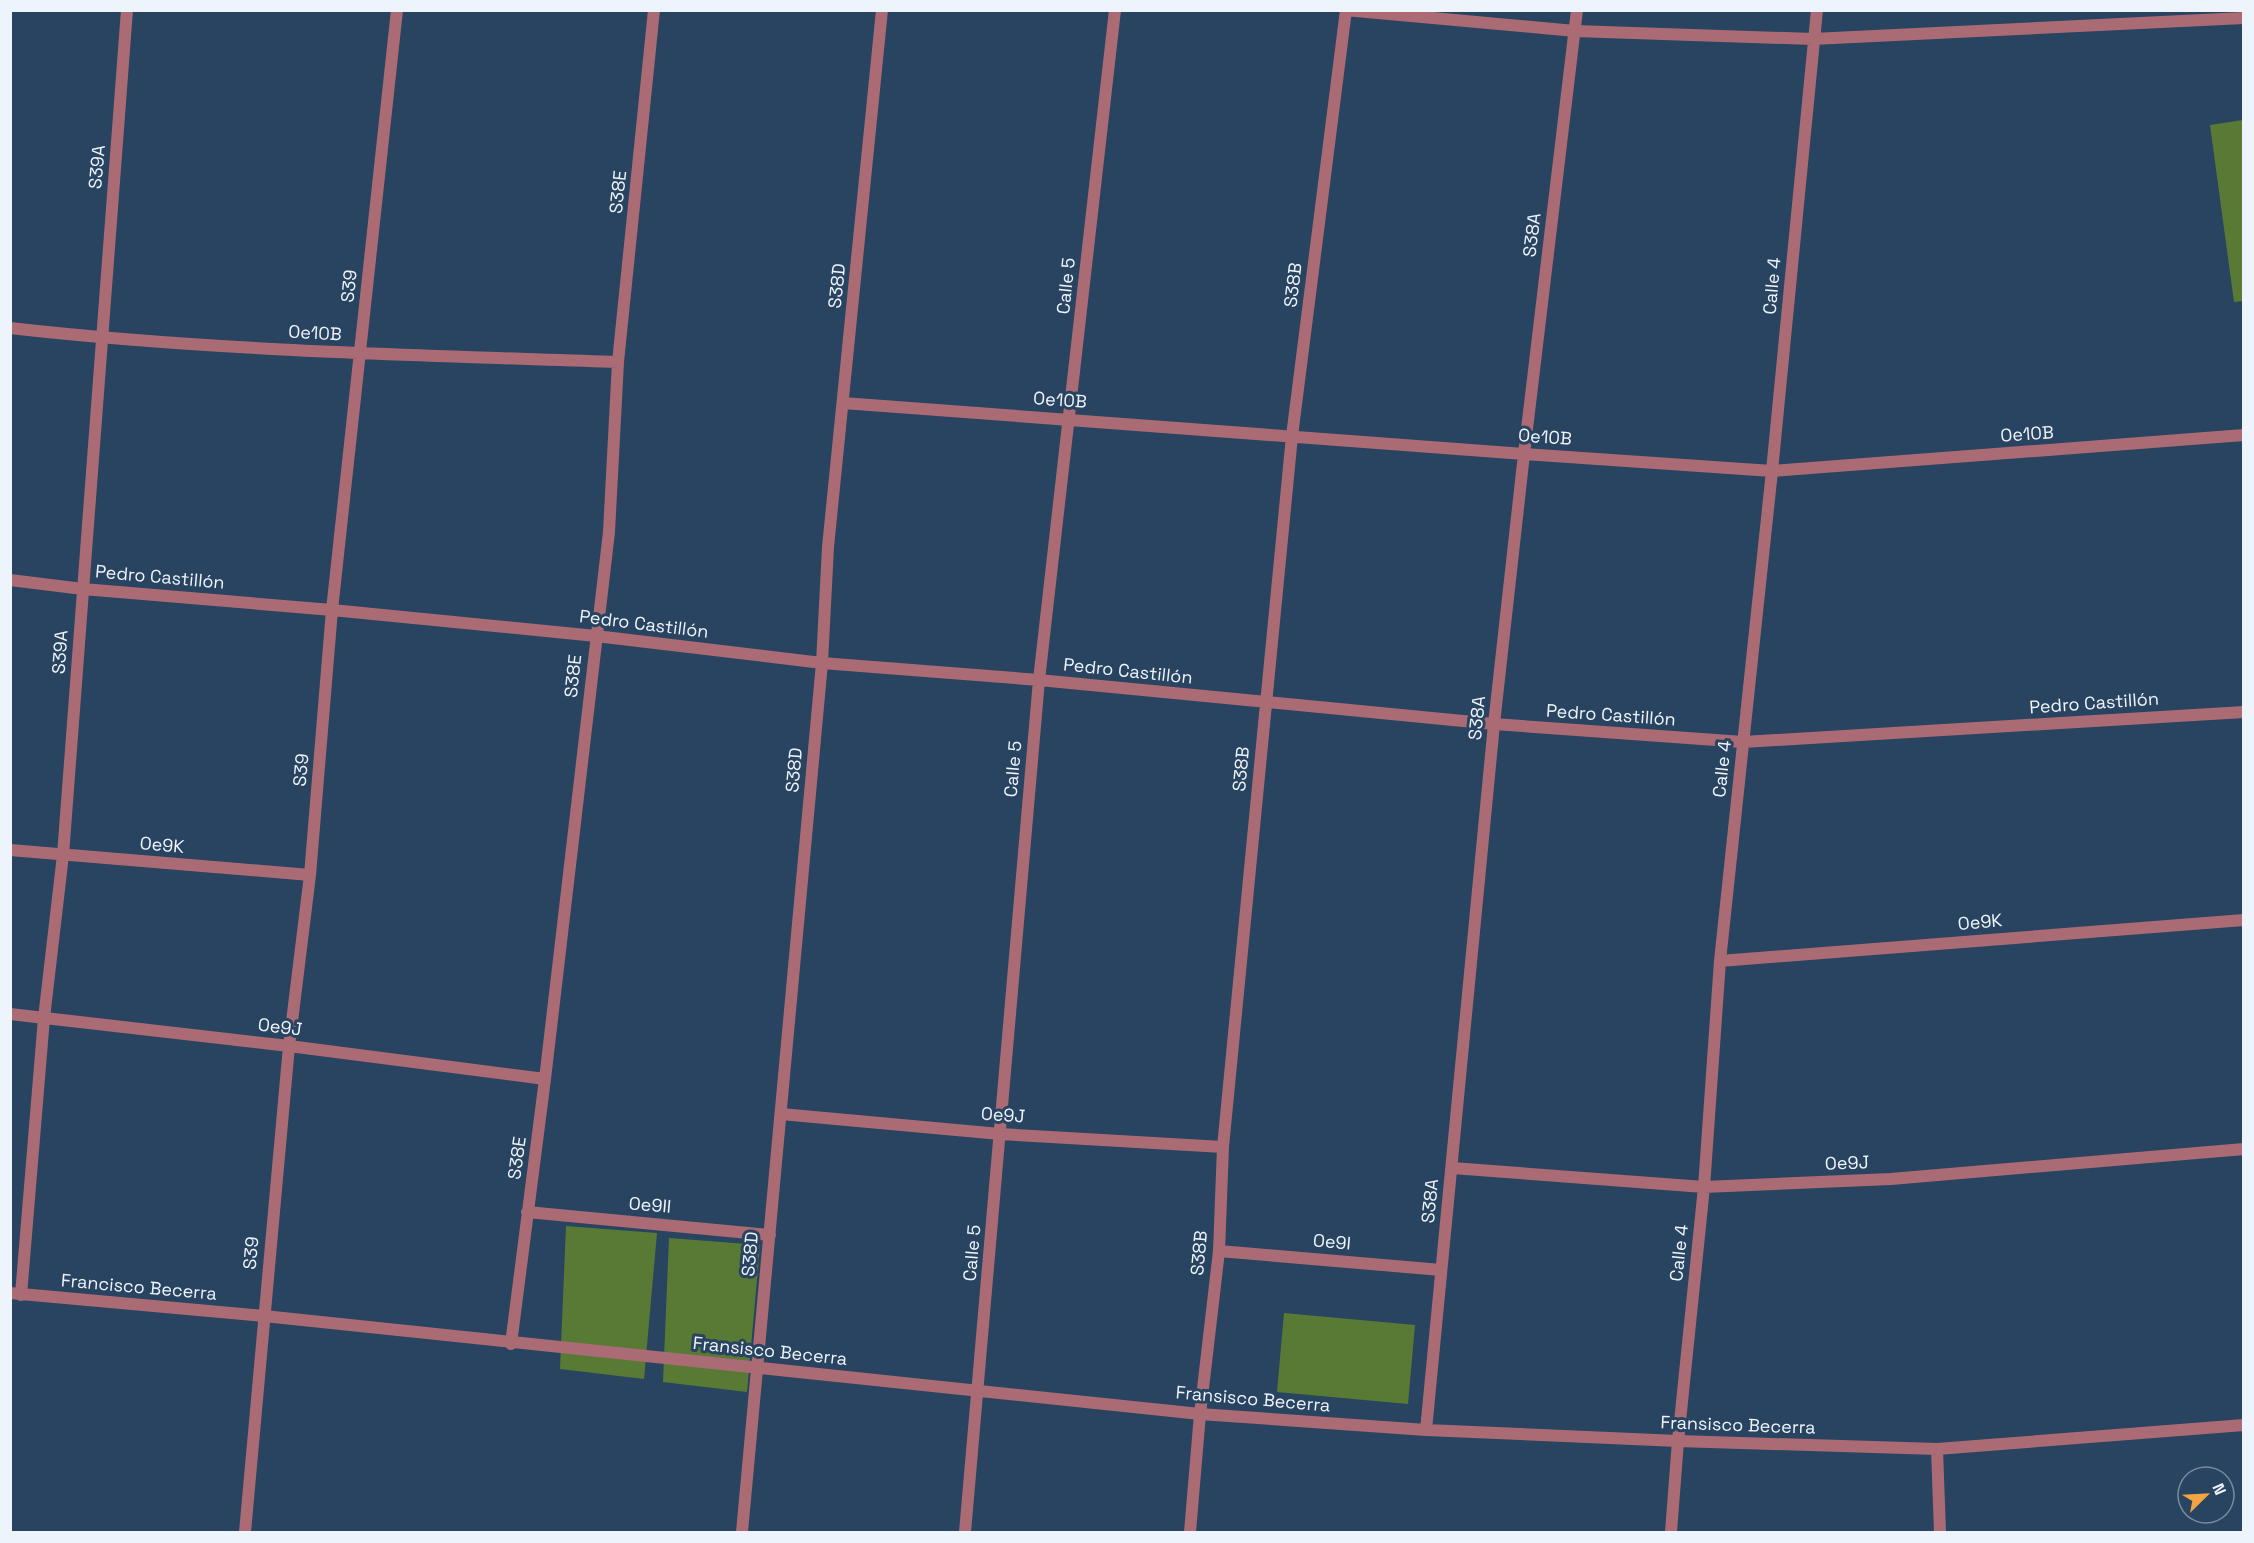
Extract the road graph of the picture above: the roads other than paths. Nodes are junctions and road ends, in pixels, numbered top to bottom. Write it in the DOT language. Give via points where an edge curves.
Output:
graph roads {
  1 [pos="127,10"];
  2 [pos="397,10"];
  3 [pos="654,10"];
  4 [pos="882,10"];
  5 [pos="1115,10"];
  6 [pos="1577,10"];
  7 [pos="1817,10"];
  8 [pos="1345,11"];
  9 [pos="2244,18"];
  10 [pos="1575,31"];
  11 [pos="1814,39"];
  12 [pos="10,328"];
  13 [pos="101,339"];
  14 [pos="360,353"];
  15 [pos="618,362"];
  16 [pos="843,403"];
  17 [pos="1069,419"];
  18 [pos="2244,435"];
  19 [pos="1292,436"];
  20 [pos="1524,454"];
  21 [pos="1772,471"];
  22 [pos="10,580"];
  23 [pos="83,589"];
  24 [pos="332,610"];
  25 [pos="596,636"];
  26 [pos="822,663"];
  27 [pos="1039,680"];
  28 [pos="1265,703"];
  29 [pos="2244,712"];
  30 [pos="1494,724"];
  31 [pos="1743,742"];
  32 [pos="10,849"];
  33 [pos="63,855"];
  34 [pos="310,874"];
  35 [pos="2244,920"];
  36 [pos="1720,961"];
  37 [pos="10,1014"];
  38 [pos="44,1018"];
  39 [pos="289,1046"];
  40 [pos="545,1079"];
  41 [pos="781,1114"];
  42 [pos="1000,1134"];
  43 [pos="1223,1147"];
  44 [pos="2244,1149"];
  45 [pos="1452,1168"];
  46 [pos="1704,1187"];
  47 [pos="527,1212"];
  48 [pos="770,1235"];
  49 [pos="1219,1251"];
  50 [pos="1441,1269"];
  51 [pos="16,1294"];
  52 [pos="264,1316"];
  53 [pos="511,1344"];
  54 [pos="758,1368"];
  55 [pos="978,1391"];
  56 [pos="1200,1414"];
  57 [pos="2244,1425"];
  58 [pos="1426,1430"];
  59 [pos="1678,1441"];
  60 [pos="1937,1449"];
  61 [pos="246,1533"];
  62 [pos="742,1533"];
  63 [pos="965,1533"];
  64 [pos="1190,1533"];
  65 [pos="1671,1533"];
  66 [pos="1940,1533"];
  1 -- 13 [label="street, S39A"];
  2 -- 14 [label="street, S39"];
  3 -- 15 [label="street, S38E"];
  4 -- 16 [label="street, S38D"];
  5 -- 17 [label="street, Calle 5"];
  6 -- 10 [label="street, S38A"];
  7 -- 11 [label="street, Calle 4"];
  8 -- 10 [label="street"];
  8 -- 19 [label="street, S38B"];
  9 -- 11 [label="street"];
  10 -- 11 [label="street"];
  10 -- 20 [label="street, S38A"];
  11 -- 21 [label="street, Calle 4"];
  12 -- 13 [label="street, Oe10B"];
  13 -- 14 [label="street, Oe10B"];
  13 -- 23 [label="street, S39A"];
  14 -- 15 [label="street, Oe10B"];
  14 -- 24 [label="street, S39"];
  15 -- 25 [label="street, S38E" via="609,532"];
  16 -- 17 [label="street, Oe10B"];
  16 -- 26 [label="street, S38D" via="828,547"];
  17 -- 19 [label="street, Oe10B"];
  17 -- 27 [label="street, Calle 5"];
  18 -- 21 [label="street, Oe10B"];
  19 -- 20 [label="street, Oe10B"];
  19 -- 28 [label="street, S38B"];
  20 -- 21 [label="street, Oe10B"];
  20 -- 30 [label="street, S38A"];
  21 -- 31 [label="street, Calle 4"];
  22 -- 23 [label="street, Pedro Castillón"];
  23 -- 24 [label="street, Pedro Castillón"];
  23 -- 33 [label="street, S39A"];
  24 -- 25 [label="street, Pedro Castillón"];
  24 -- 34 [label="street, S39"];
  25 -- 26 [label="street, Pedro Castillón"];
  25 -- 40 [label="street, S38E"];
  26 -- 27 [label="street, Pedro Castillón"];
  26 -- 41 [label="street, S38D"];
  27 -- 28 [label="street, Pedro Castillón"];
  27 -- 42 [label="street, Calle 5"];
  28 -- 30 [label="street, Pedro Castillón"];
  28 -- 43 [label="street, S38B"];
  29 -- 31 [label="street, Pedro Castillón"];
  30 -- 31 [label="street, Pedro Castillón"];
  30 -- 45 [label="street, S38A"];
  31 -- 36 [label="street, Calle 4"];
  32 -- 33 [label="street, Oe9K"];
  33 -- 34 [label="street, Oe9K"];
  33 -- 38 [label="street, S39A"];
  34 -- 39 [label="street, S39"];
  35 -- 36 [label="street, Oe9K"];
  36 -- 46 [label="street, Calle 4"];
  37 -- 38 [label="street, Oe9J"];
  38 -- 39 [label="street, Oe9J"];
  38 -- 51 [label="street, S39A"];
  39 -- 40 [label="street, Oe9J"];
  39 -- 52 [label="street, S39"];
  40 -- 47 [label="street, S38E"];
  41 -- 42 [label="street, Oe9J"];
  41 -- 48 [label="street, S38D"];
  42 -- 43 [label="street, Oe9J"];
  42 -- 55 [label="street, Calle 5"];
  43 -- 49 [label="street, S38B"];
  44 -- 46 [label="street, Oe9J" via="1891,1179"];
  45 -- 46 [label="street, Oe9J"];
  45 -- 50 [label="street, S38A"];
  46 -- 59 [label="street, Calle 4"];
  47 -- 48 [label="street, Oe9II"];
  47 -- 53 [label="street, S38E"];
  48 -- 54 [label="street, S38D"];
  49 -- 50 [label="street, Oe9I"];
  49 -- 56 [label="street, S38B"];
  50 -- 58 [label="street, S38A"];
  51 -- 52 [label="street, Francisco Becerra"];
  52 -- 53 [label="street, Fransisco Becerra"];
  52 -- 61 [label="street, S39"];
  53 -- 54 [label="street, Fransisco Becerra"];
  54 -- 55 [label="street, Fransisco Becerra"];
  54 -- 62 [label="street, S38D"];
  55 -- 56 [label="street, Fransisco Becerra"];
  55 -- 63 [label="street, Calle 5"];
  56 -- 58 [label="street, Fransisco Becerra"];
  56 -- 64 [label="street, S38B"];
  57 -- 60 [label="street, Fransisco Becerra"];
  58 -- 59 [label="street, Fransisco Becerra"];
  59 -- 60 [label="street, Fransisco Becerra"];
  59 -- 65 [label="street, Calle 4"];
  60 -- 66 [label="street"];
}
